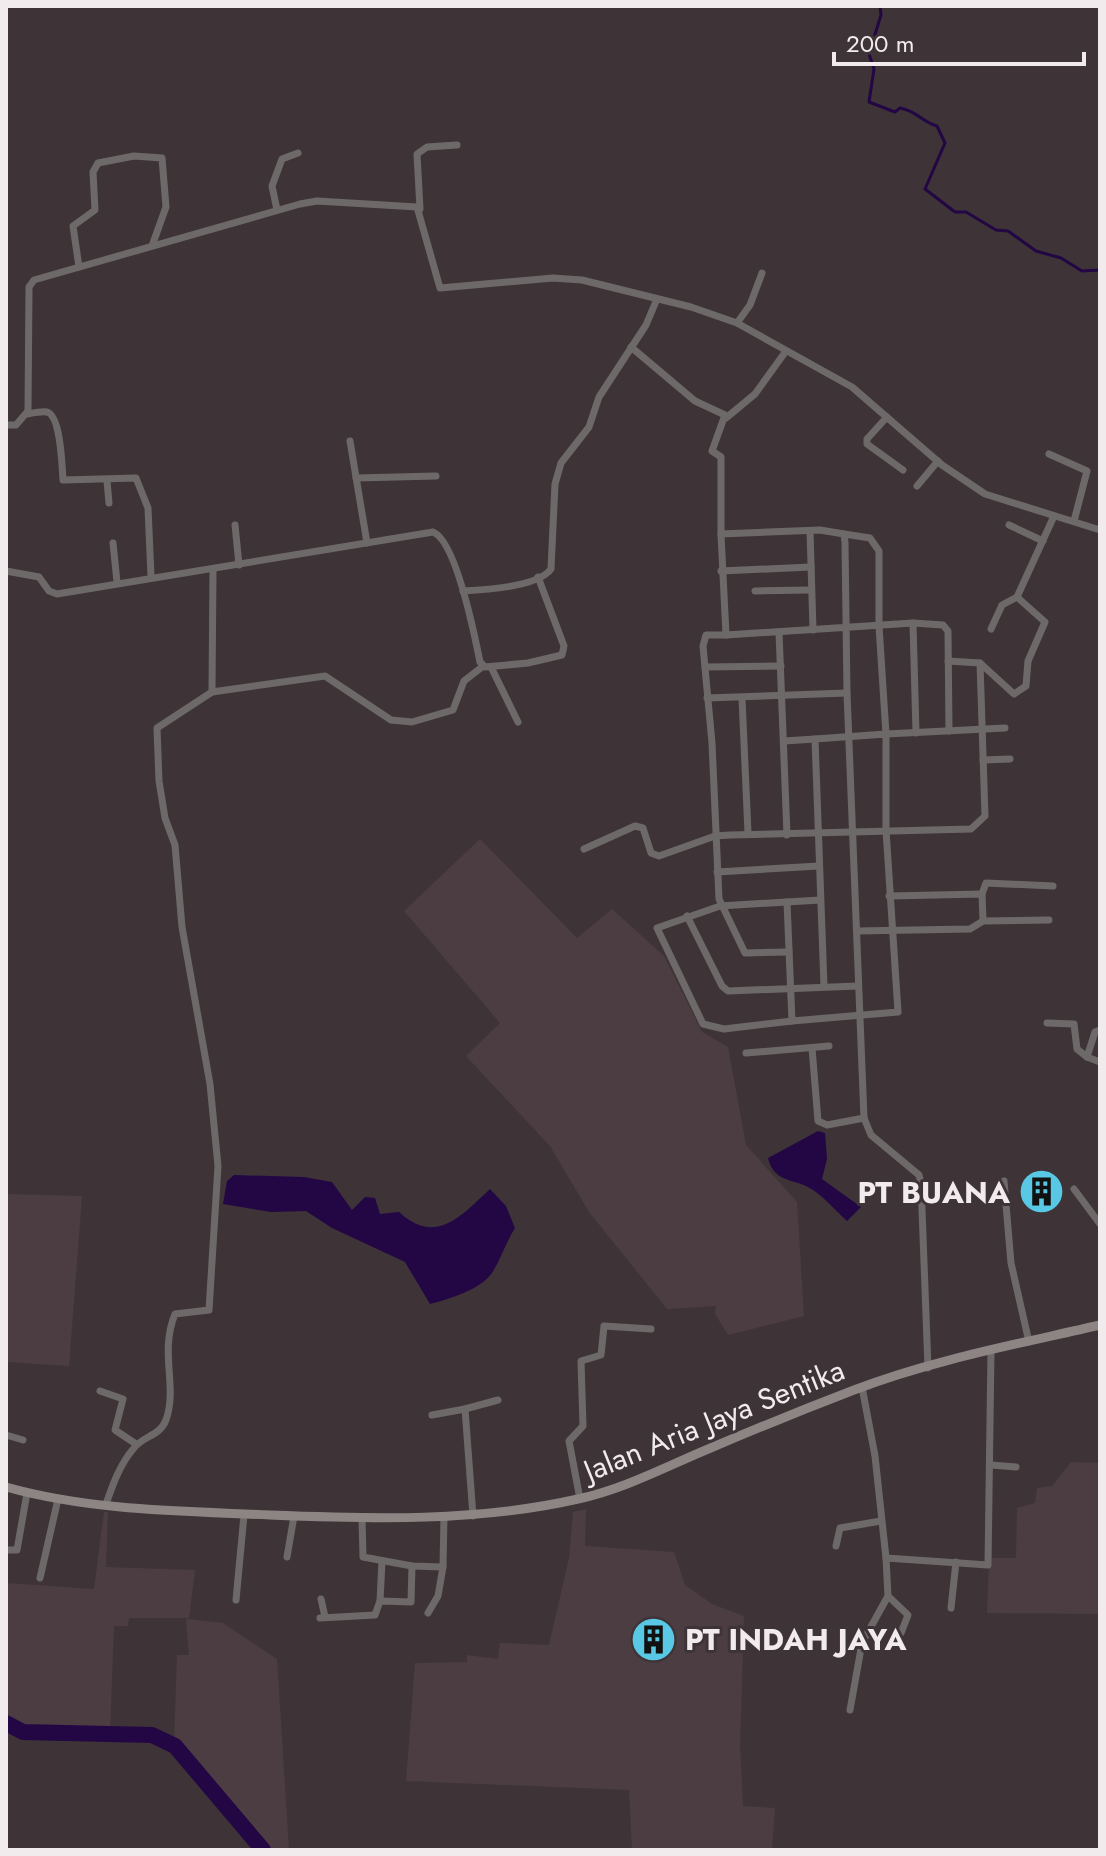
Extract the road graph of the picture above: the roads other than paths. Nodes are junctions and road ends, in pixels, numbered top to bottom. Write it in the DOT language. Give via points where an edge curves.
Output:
graph roads {
  1 [pos="457,145"];
  2 [pos="298,153"];
  3 [pos="420,209"];
  4 [pos="277,210"];
  5 [pos="152,246"];
  6 [pos="79,267"];
  7 [pos="762,273"];
  8 [pos="657,299"];
  9 [pos="737,323"];
  10 [pos="631,347"];
  11 [pos="786,351"];
  12 [pos="27,414"];
  13 [pos="887,417"];
  14 [pos="726,418"];
  15 [pos="6,425"];
  16 [pos="350,441"];
  17 [pos="1049,454"];
  18 [pos="938,461"];
  19 [pos="903,470"];
  20 [pos="436,476"];
  21 [pos="356,478"];
  22 [pos="107,481"];
  23 [pos="917,486"];
  24 [pos="109,503"];
  25 [pos="1054,516"];
  26 [pos="1074,521"];
  27 [pos="235,525"];
  28 [pos="1009,525"];
  29 [pos="1100,530"];
  30 [pos="810,531"];
  31 [pos="721,534"];
  32 [pos="844,534"];
  33 [pos="1043,541"];
  34 [pos="113,543"];
  35 [pos="367,543"];
  36 [pos="239,565"];
  37 [pos="811,567"];
  38 [pos="213,570"];
  39 [pos="6,571"];
  40 [pos="721,571"];
  41 [pos="151,576"];
  42 [pos="538,577"];
  43 [pos="117,582"];
  44 [pos="810,590"];
  45 [pos="463,591"];
  46 [pos="755,591"];
  47 [pos="1017,597"];
  48 [pos="913,623"];
  49 [pos="879,626"];
  50 [pos="847,629"];
  51 [pos="991,629"];
  52 [pos="813,630"];
  53 [pos="779,632"];
  54 [pos="726,635"];
  55 [pos="948,661"];
  56 [pos="980,663"];
  57 [pos="781,666"];
  58 [pos="487,667"];
  59 [pos="705,667"];
  60 [pos="212,692"];
  61 [pos="847,693"];
  62 [pos="781,697"];
  63 [pos="707,698"];
  64 [pos="742,698"];
  65 [pos="518,722"];
  66 [pos="981,728"];
  67 [pos="1005,728"];
  68 [pos="949,731"];
  69 [pos="916,733"];
  70 [pos="886,734"];
  71 [pos="849,736"];
  72 [pos="815,739"];
  73 [pos="784,741"];
  74 [pos="1010,759"];
  75 [pos="983,760"];
  76 [pos="886,830"];
  77 [pos="748,833"];
  78 [pos="852,833"];
  79 [pos="818,834"];
  80 [pos="787,835"];
  81 [pos="715,836"];
  82 [pos="584,849"];
  83 [pos="819,866"];
  84 [pos="717,872"];
  85 [pos="1053,886"];
  86 [pos="982,894"];
  87 [pos="889,896"];
  88 [pos="820,900"];
  89 [pos="787,902"];
  90 [pos="720,906"];
  91 [pos="687,916"];
  92 [pos="1049,920"];
  93 [pos="983,921"];
  94 [pos="857,931"];
  95 [pos="892,931"];
  96 [pos="789,952"];
  97 [pos="824,986"];
  98 [pos="858,986"];
  99 [pos="790,988"];
  100 [pos="859,1016"];
  101 [pos="792,1021"];
  102 [pos="1047,1023"];
  103 [pos="1100,1030"];
  104 [pos="829,1046"];
  105 [pos="812,1048"];
  106 [pos="746,1053"];
  107 [pos="1087,1057"];
  108 [pos="1100,1062"];
  109 [pos="864,1118"];
  110 [pos="1004,1181"];
  111 [pos="1074,1189"];
  112 [pos="1100,1224"];
  113 [pos="1100,1325"];
  114 [pos="651,1329"];
  115 [pos="1029,1342"];
  116 [pos="991,1351"];
  117 [pos="928,1368"];
  118 [pos="862,1387"];
  119 [pos="100,1391"];
  120 [pos="498,1400"];
  121 [pos="465,1409"];
  122 [pos="432,1415"];
  123 [pos="6,1435"];
  124 [pos="23,1440"];
  125 [pos="136,1444"];
  126 [pos="991,1465"];
  127 [pos="1016,1467"];
  128 [pos="6,1487"];
  129 [pos="27,1493"];
  130 [pos="58,1499"];
  131 [pos="580,1499"];
  132 [pos="106,1504"];
  133 [pos="244,1515"];
  134 [pos="294,1516"];
  135 [pos="473,1516"];
  136 [pos="444,1517"];
  137 [pos="362,1518"];
  138 [pos="881,1521"];
  139 [pos="836,1546"];
  140 [pos="6,1550"];
  141 [pos="287,1557"];
  142 [pos="886,1558"];
  143 [pos="382,1561"];
  144 [pos="956,1562"];
  145 [pos="412,1566"];
  146 [pos="443,1567"];
  147 [pos="40,1578"];
  148 [pos="888,1596"];
  149 [pos="321,1599"];
  150 [pos="236,1600"];
  151 [pos="380,1601"];
  152 [pos="951,1608"];
  153 [pos="428,1613"];
  154 [pos="901,1633"];
  155 [pos="850,1710"];
  1 -- 3 [label="street" via="427,147 417,154"];
  2 -- 4 [label="street" via="282,159 274,176"];
  3 -- 4 [label="street" via="317,201"];
  3 -- 8 [label="street" via="440,288 553,278 608,284"];
  4 -- 5 [label="street"];
  5 -- 6 [label="street"];
  5 -- 6 [label="street" via="166,207 162,158 134,156 98,163 93,172 95,210 73,226"];
  6 -- 12 [label="street" via="31,282"];
  7 -- 9 [label="street"];
  8 -- 9 [label="street"];
  8 -- 10 [label="street"];
  9 -- 11 [label="street"];
  10 -- 14 [label="street" via="695,401"];
  10 -- 42 [label="street" via="599,397 589,427 561,463 555,484 551,569"];
  11 -- 13 [label="street" via="852,387"];
  11 -- 14 [label="street" via="755,394"];
  12 -- 15 [label="street" via="16,425"];
  12 -- 22 [label="street" via="53,416 63,480"];
  13 -- 18 [label="street"];
  13 -- 19 [label="street" via="867,444"];
  14 -- 31 [label="street" via="712,451 721,457"];
  16 -- 21 [label="street"];
  17 -- 26 [label="street" via="1087,471"];
  18 -- 23 [label="street"];
  18 -- 25 [label="street" via="985,494"];
  20 -- 21 [label="street"];
  21 -- 35 [label="street"];
  22 -- 24 [label="street"];
  22 -- 41 [label="street" via="136,478 145,497"];
  25 -- 26 [label="street"];
  25 -- 33 [label="street"];
  26 -- 29 [label="street"];
  27 -- 36 [label="street"];
  28 -- 33 [label="street"];
  30 -- 31 [label="street"];
  30 -- 32 [label="street"];
  30 -- 37 [label="street"];
  31 -- 40 [label="street"];
  32 -- 49 [label="street" via="870,538 878,545"];
  32 -- 50 [label="street"];
  33 -- 47 [label="street"];
  34 -- 43 [label="street"];
  35 -- 36 [label="street"];
  35 -- 45 [label="street" via="438,534"];
  36 -- 38 [label="street"];
  37 -- 40 [label="street"];
  37 -- 44 [label="street"];
  38 -- 41 [label="street"];
  38 -- 60 [label="street"];
  39 -- 43 [label="street" via="39,577 57,594"];
  40 -- 54 [label="street"];
  41 -- 43 [label="street"];
  42 -- 45 [label="street" via="509,587"];
  42 -- 58 [label="street" via="565,649 562,655"];
  44 -- 46 [label="street"];
  44 -- 52 [label="street"];
  45 -- 58 [label="street"];
  47 -- 51 [label="street" via="1002,605"];
  47 -- 56 [label="street" via="1045,622 1028,661 1026,686 1014,694"];
  48 -- 49 [label="street"];
  48 -- 55 [label="street" via="943,625 948,631"];
  48 -- 69 [label="street"];
  49 -- 50 [label="street"];
  49 -- 70 [label="street"];
  50 -- 52 [label="street"];
  50 -- 61 [label="street"];
  52 -- 53 [label="street"];
  53 -- 54 [label="street"];
  53 -- 57 [label="street"];
  54 -- 59 [label="street" via="705,638"];
  55 -- 56 [label="street"];
  55 -- 68 [label="street"];
  56 -- 66 [label="street"];
  57 -- 59 [label="street"];
  57 -- 62 [label="street"];
  58 -- 60 [label="street" via="464,681 453,710 412,722 391,720 365,706 329,677"];
  58 -- 65 [label="street"];
  59 -- 63 [label="street"];
  60 -- 125 [label="street" via="168,718 157,728 155,740 214,1115 218,1166 209,1310 175,1314 166,1352 166,1420 159,1432"];
  61 -- 62 [label="street"];
  61 -- 71 [label="street"];
  62 -- 64 [label="street"];
  62 -- 73 [label="street"];
  63 -- 64 [label="street"];
  63 -- 81 [label="street"];
  64 -- 77 [label="street"];
  66 -- 67 [label="street"];
  66 -- 68 [label="street"];
  66 -- 75 [label="street"];
  68 -- 69 [label="street"];
  69 -- 70 [label="street"];
  70 -- 71 [label="street"];
  70 -- 76 [label="street"];
  71 -- 72 [label="street"];
  71 -- 78 [label="street"];
  72 -- 73 [label="street"];
  72 -- 79 [label="street"];
  73 -- 80 [label="street"];
  74 -- 75 [label="street"];
  75 -- 76 [label="street" via="981,823 971,829"];
  76 -- 78 [label="street"];
  76 -- 87 [label="street"];
  77 -- 80 [label="street"];
  77 -- 81 [label="street"];
  78 -- 79 [label="street"];
  78 -- 94 [label="street"];
  79 -- 80 [label="street"];
  79 -- 83 [label="street"];
  81 -- 82 [label="street" via="656,856 643,828 635,826"];
  81 -- 84 [label="street"];
  83 -- 84 [label="street"];
  83 -- 88 [label="street"];
  84 -- 90 [label="street"];
  85 -- 86 [label="street" via="986,883"];
  86 -- 87 [label="street"];
  86 -- 93 [label="street"];
  87 -- 95 [label="street"];
  88 -- 89 [label="street"];
  88 -- 97 [label="street"];
  89 -- 90 [label="street"];
  89 -- 96 [label="street"];
  90 -- 91 [label="street"];
  90 -- 96 [label="street" via="745,953"];
  91 -- 99 [label="street" via="724,989"];
  91 -- 101 [label="street" via="657,931 703,1024 724,1029"];
  92 -- 93 [label="street"];
  93 -- 95 [label="street" via="970,929"];
  94 -- 95 [label="street"];
  94 -- 98 [label="street"];
  95 -- 100 [label="street" via="898,1012"];
  96 -- 99 [label="street"];
  97 -- 98 [label="street"];
  97 -- 99 [label="street"];
  98 -- 100 [label="street"];
  99 -- 101 [label="street"];
  100 -- 101 [label="street"];
  100 -- 109 [label="street"];
  102 -- 107 [label="street" via="1074,1024 1077,1049"];
  103 -- 107 [label="street"];
  104 -- 105 [label="street"];
  105 -- 106 [label="street"];
  105 -- 109 [label="street" via="818,1121 827,1125"];
  107 -- 108 [label="street"];
  109 -- 117 [label="street" via="871,1135 919,1175"];
  110 -- 115 [label="street" via="1011,1263"];
  111 -- 112 [label="street"];
  113 -- 115 [label="street, Jalan Aria Jaya Sentika"];
  114 -- 131 [label="street" via="604,1326 601,1355 581,1361 583,1426 569,1441"];
  115 -- 116 [label="street, Jalan Aria Jaya Sentika"];
  116 -- 117 [label="street, Jalan Aria Jaya Sentika"];
  116 -- 126 [label="street"];
  117 -- 118 [label="street, Jalan Aria Jaya Sentika"];
  118 -- 131 [label="street, Jalan Aria Jaya Sentika"];
  118 -- 138 [label="street"];
  119 -- 125 [label="street" via="123,1399 115,1430"];
  120 -- 121 [label="street"];
  121 -- 122 [label="street"];
  121 -- 135 [label="street"];
  123 -- 124 [label="street"];
  125 -- 132 [label="street"];
  126 -- 127 [label="street"];
  126 -- 144 [label="street" via="988,1565"];
  128 -- 129 [label="street, Jalan Aria Jaya Sentika"];
  129 -- 130 [label="street, Jalan Aria Jaya Sentika"];
  129 -- 140 [label="street" via="17,1550"];
  130 -- 132 [label="street, Jalan Aria Jaya Sentika"];
  130 -- 147 [label="street"];
  131 -- 135 [label="street, Jalan Aria Jaya Sentika"];
  132 -- 133 [label="street, Jalan Aria Jaya Sentika"];
  133 -- 134 [label="street, Jalan Aria Jaya Sentika"];
  133 -- 150 [label="street"];
  134 -- 137 [label="street, Jalan Aria Jaya Sentika"];
  134 -- 141 [label="street"];
  135 -- 136 [label="street, Jalan Aria Jaya Sentika"];
  136 -- 137 [label="street, Jalan Aria Jaya Sentika"];
  136 -- 146 [label="street"];
  137 -- 143 [label="street" via="361,1555"];
  138 -- 139 [label="street" via="840,1528"];
  138 -- 142 [label="street"];
  142 -- 144 [label="street"];
  142 -- 148 [label="street"];
  143 -- 145 [label="street"];
  143 -- 151 [label="street"];
  144 -- 152 [label="street"];
  145 -- 146 [label="street"];
  145 -- 151 [label="street" via="411,1602"];
  146 -- 153 [label="street" via="438,1596"];
  148 -- 154 [label="street" via="908,1615"];
  148 -- 155 [label="street" via="862,1643"];
  149 -- 151 [label="street" via="322,1617 375,1615"];
}
